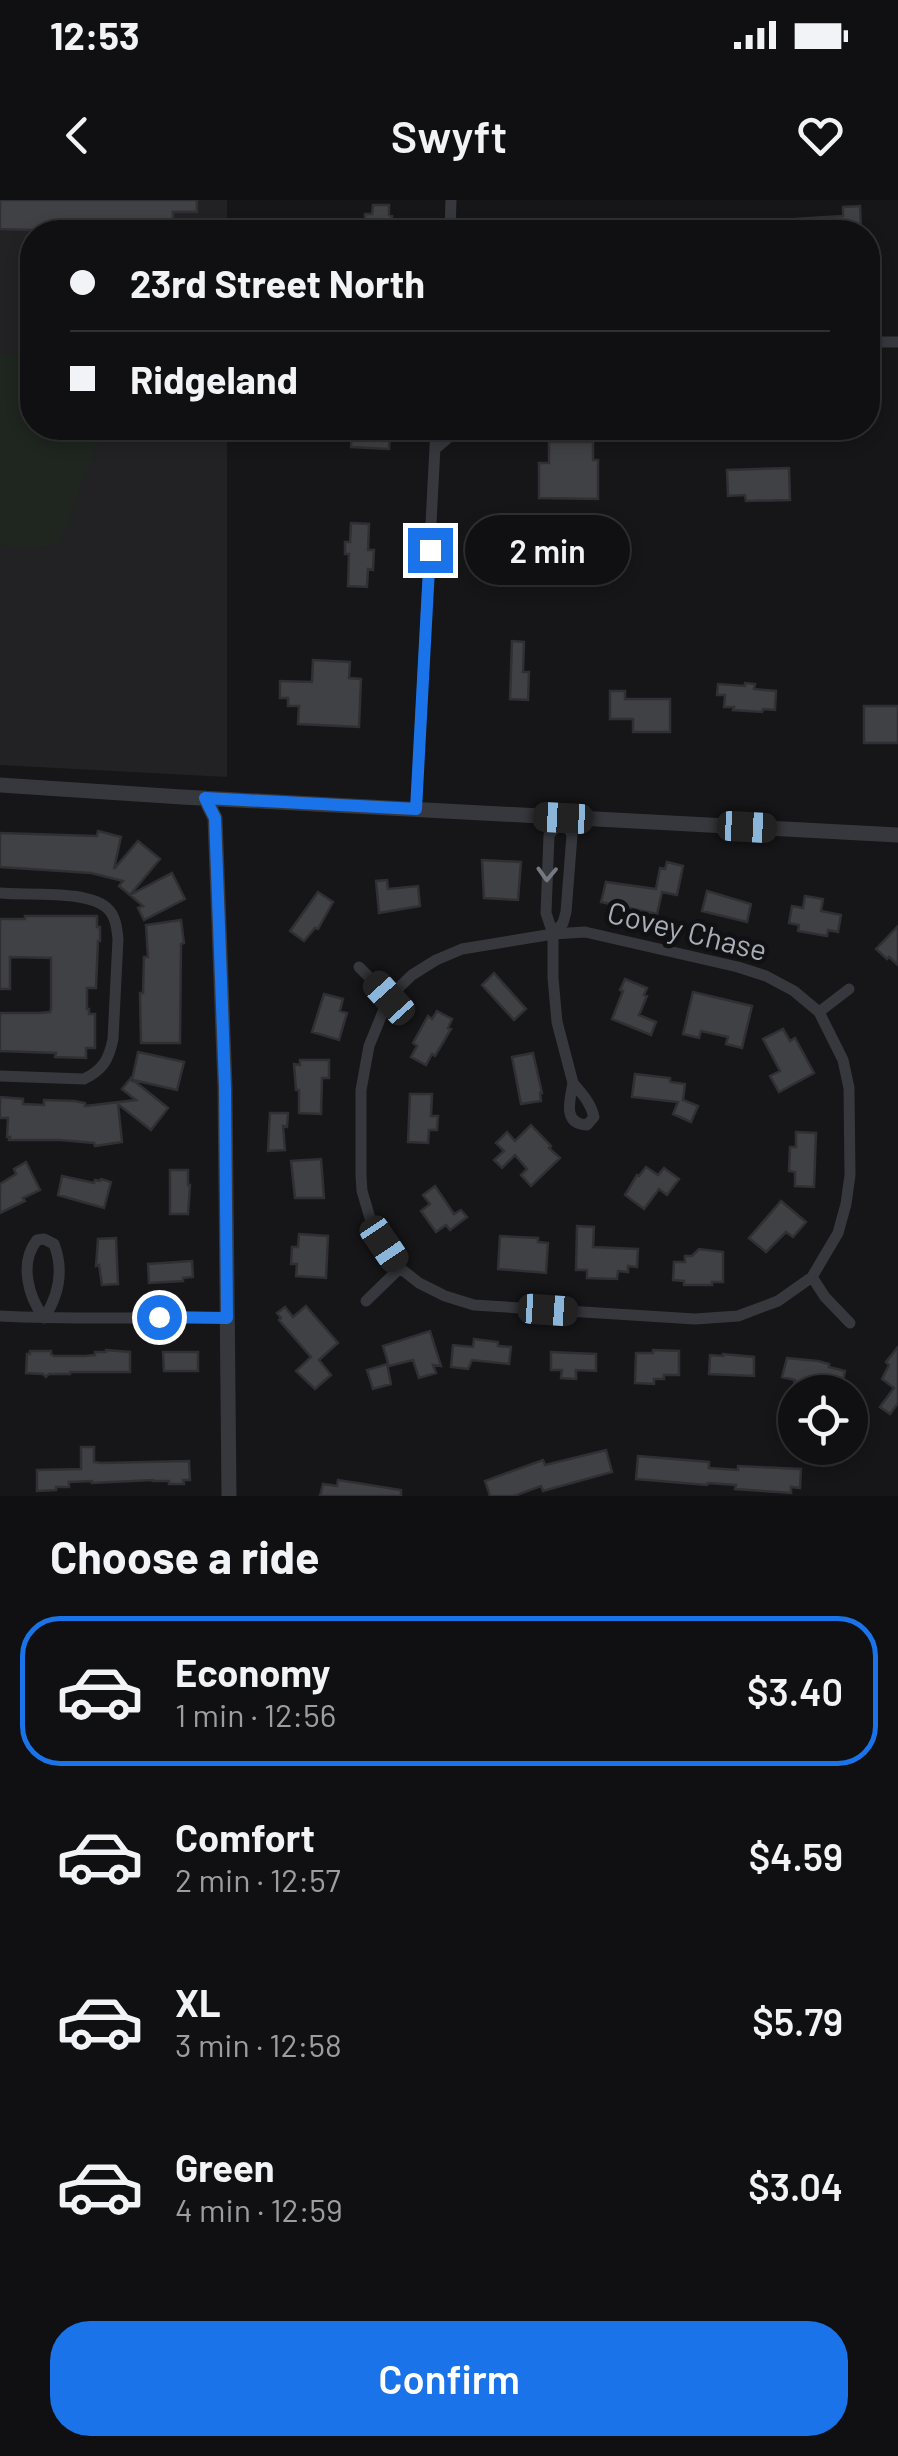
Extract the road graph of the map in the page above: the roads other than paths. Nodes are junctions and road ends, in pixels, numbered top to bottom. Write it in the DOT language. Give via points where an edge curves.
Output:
graph roads {
  1 [pos="435,440"];
  2 [pos="446,440"];
  3 [pos="435,449"];
  4 [pos="0,784"];
  5 [pos="205,798"];
  6 [pos="416,809"];
  7 [pos="563,818"];
  8 [pos="898,835"];
  9 [pos="0,893"];
  10 [pos="553,934"];
  11 [pos="359,967"];
  12 [pos="850,989"];
  13 [pos="389,998"];
  14 [pos="820,1012"];
  15 [pos="0,1076"];
  16 [pos="573,1083"];
  17 [pos="400,1268"];
  18 [pos="812,1277"];
  19 [pos="366,1301"];
  20 [pos="0,1316"];
  21 [pos="44,1318"];
  22 [pos="227,1318"];
  23 [pos="850,1323"];
  24 [pos="229,1496"];
  1 -- 3 [label="street"];
  2 -- 3 [label="street"];
  3 -- 6 [label="street"];
  4 -- 5 [label="street"];
  5 -- 6 [label="street"];
  5 -- 22 [label="street" via="215,818"];
  6 -- 7 [label="street"];
  7 -- 8 [label="street"];
  7 -- 10 [label="street, one-way" via="549,835 546,912"];
  7 -- 10 [label="street, Covey Chase" via="572,835 566,912"];
  9 -- 15 [label="street" via="98,901 112,912 118,939 113,1039 104,1066 84,1079"];
  10 -- 13 [label="street, Covey Chase" via="448,954 423,966"];
  10 -- 14 [label="street, Covey Chase" via="585,932 738,967 780,983"];
  10 -- 16 [label="street" via="557,1022"];
  11 -- 13 [label="street"];
  12 -- 14 [label="street"];
  13 -- 17 [label="street, Covey Chase" via="362,1075 360,1176 370,1218"];
  14 -- 18 [label="street, Covey Chase" via="847,1074 850,1175 838,1233"];
  17 -- 18 [label="street" via="474,1305 695,1319 752,1312"];
  17 -- 19 [label="street"];
  18 -- 23 [label="street"];
  20 -- 21 [label="street"];
  21 -- 21 [label="street" via="59,1278 57,1251 44,1239 27,1260 31,1300"];
  21 -- 22 [label="street"];
  22 -- 24 [label="street"];
}
